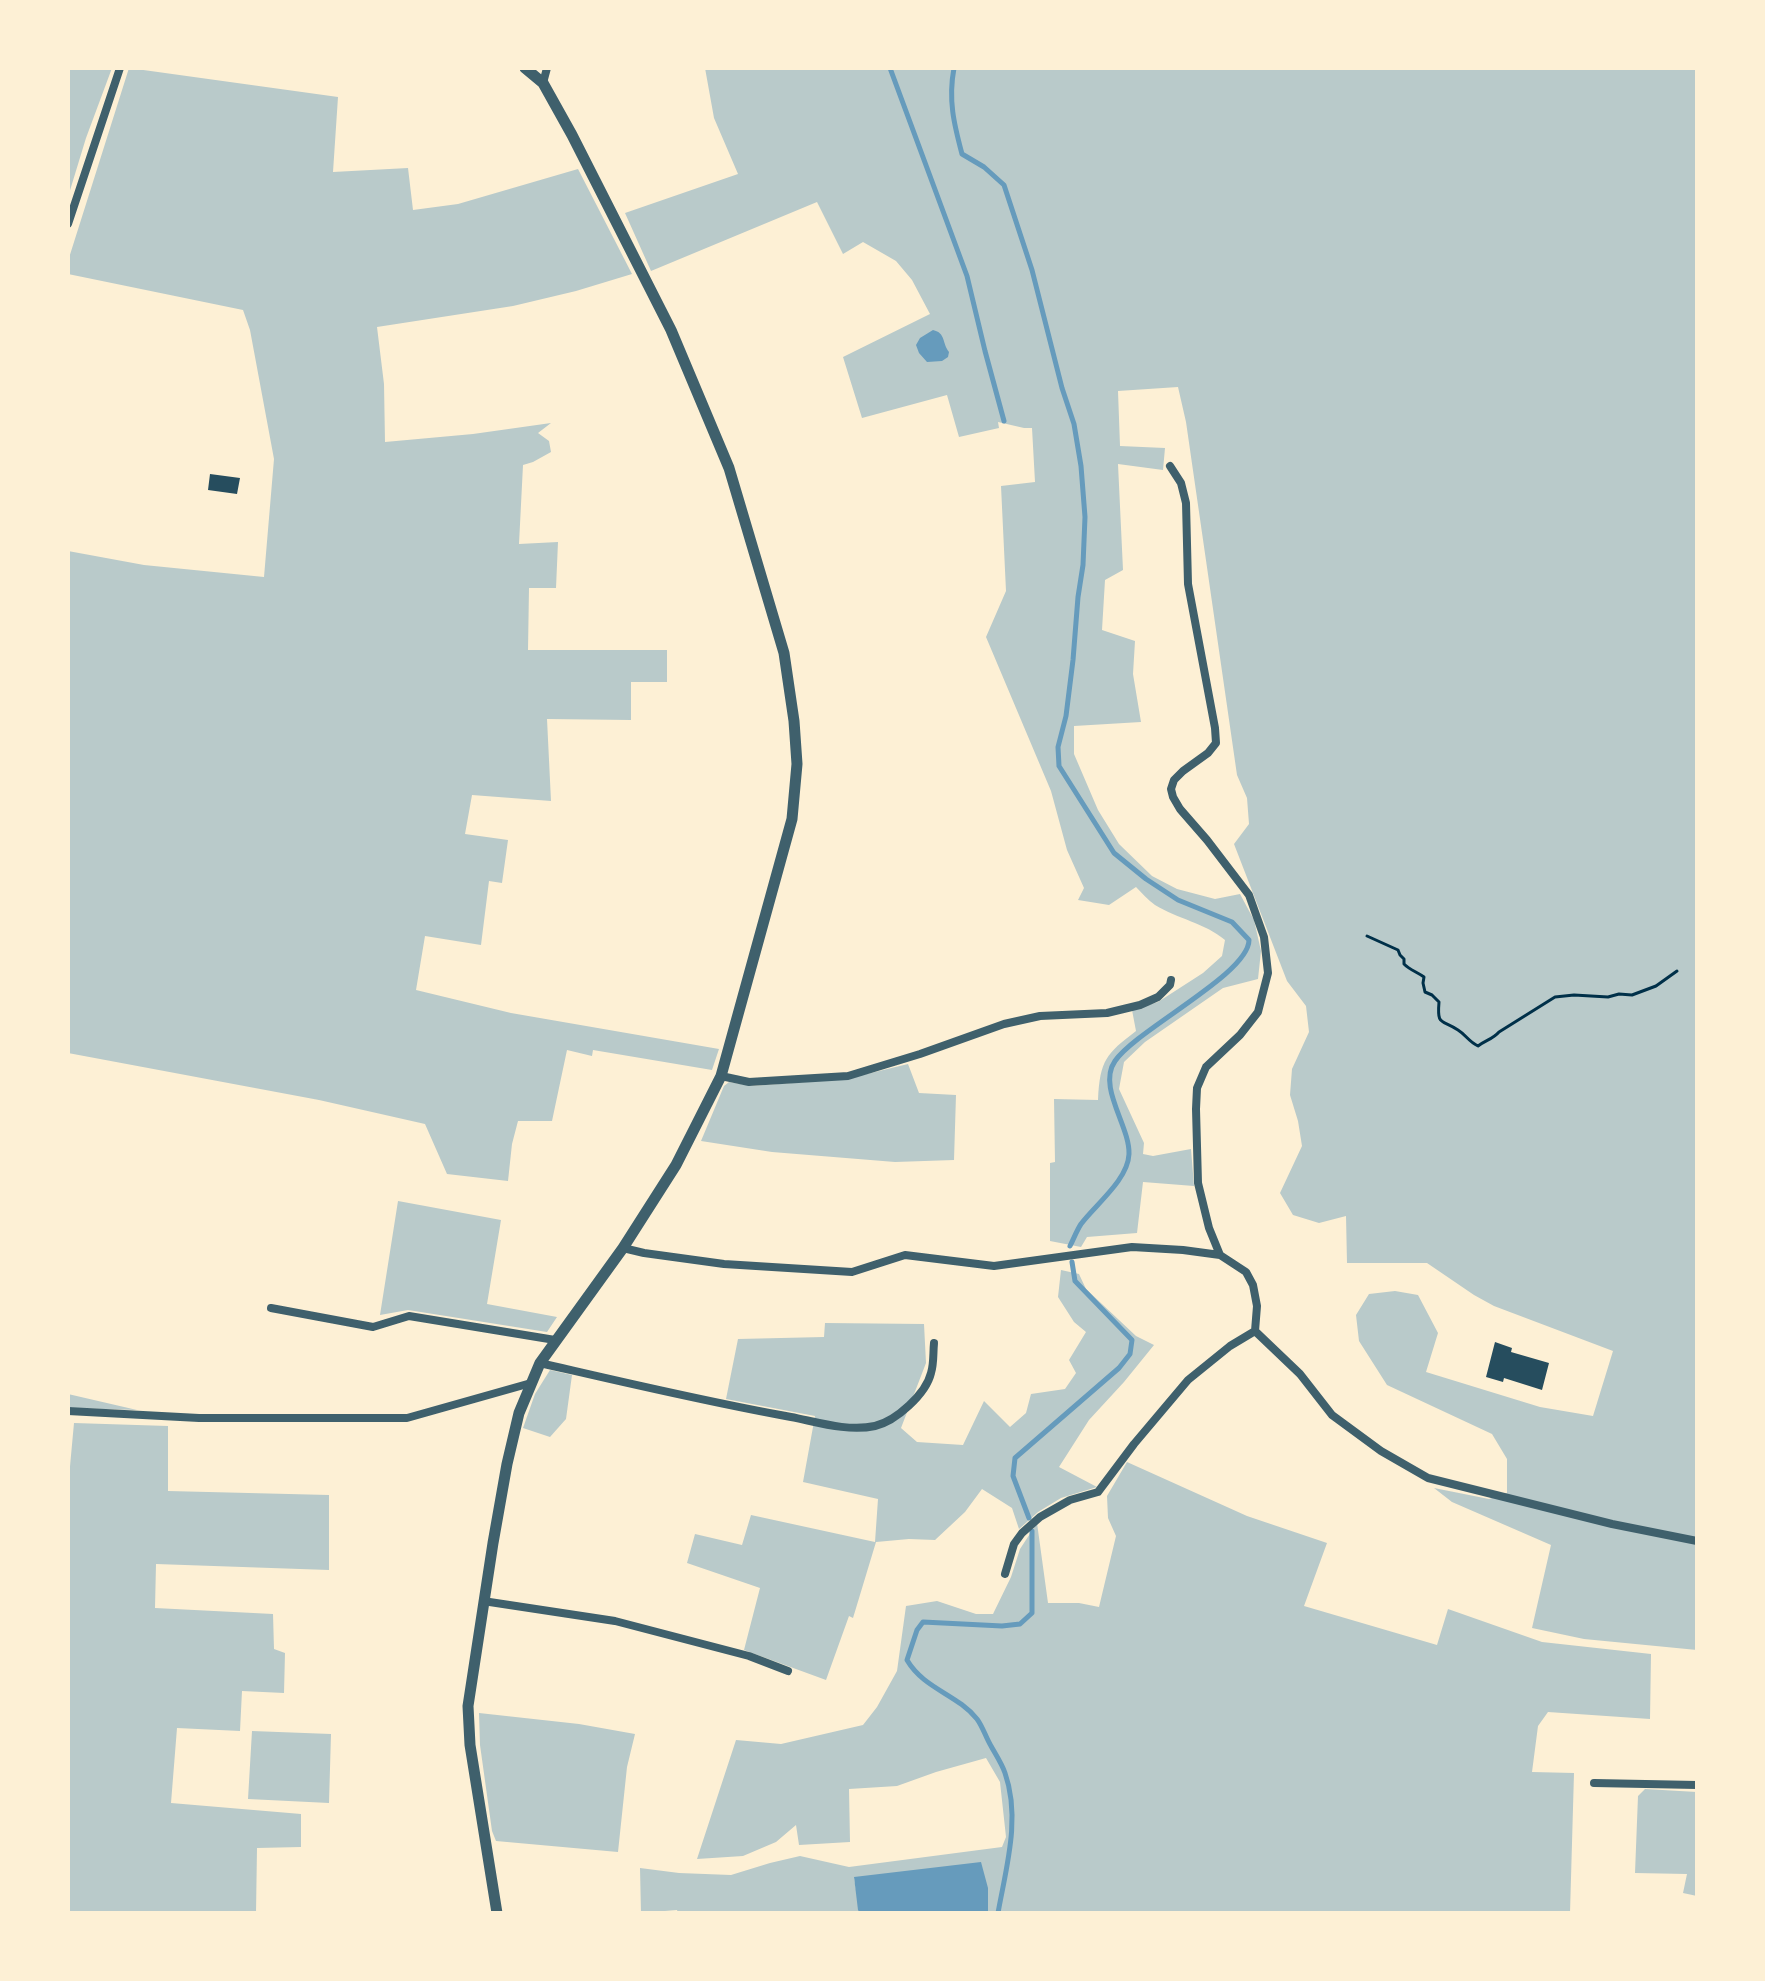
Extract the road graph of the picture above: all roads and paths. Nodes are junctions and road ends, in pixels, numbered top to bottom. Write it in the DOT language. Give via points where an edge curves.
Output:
graph roads {
  1 [pos="120,68"];
  2 [pos="525,68"];
  3 [pos="547,68"];
  4 [pos="543,83"];
  5 [pos="68,224"];
  6 [pos="1170,466"];
  7 [pos="1367,936"];
  8 [pos="1677,971"];
  9 [pos="1171,980"];
  10 [pos="721,1076"];
  11 [pos="623,1248"];
  12 [pos="1220,1255"];
  13 [pos="271,1308"];
  14 [pos="1255,1331"];
  15 [pos="555,1340"];
  16 [pos="934,1343"];
  17 [pos="540,1363"];
  18 [pos="531,1383"];
  19 [pos="68,1411"];
  20 [pos="1697,1541"];
  21 [pos="1005,1574"];
  22 [pos="483,1601"];
  23 [pos="788,1671"];
  24 [pos="1594,1783"];
  25 [pos="1697,1785"];
  26 [pos="497,1913"];
  1 -- 5 [label="street"];
  2 -- 4 [label="street"];
  3 -- 4 [label="street"];
  4 -- 10 [label="street" via="685,363 729,468 784,653 797,764 792,819"];
  6 -- 12 [label="street" via="1186,503 1188,584 1216,743 1174,780 1171,789 1180,809 1249,895 1264,937 1268,973 1258,1012 1206,1067 1197,1088 1198,1183"];
  7 -- 8 [label="path" via="1398,950 1404,964 1424,977 1425,992 1439,1002 1442,1023 1478,1046 1555,997 1632,995"];
  9 -- 10 [label="street" via="1158,997 1140,1005 1004,1024 848,1076 749,1082"];
  10 -- 11 [label="street" via="676,1165"];
  11 -- 12 [label="street" via="724,1264 852,1272 905,1255 994,1266 1132,1247"];
  11 -- 15 [label="street"];
  12 -- 14 [label="street" via="1246,1272 1253,1285"];
  13 -- 15 [label="street" via="373,1327 409,1316"];
  14 -- 20 [label="street" via="1300,1374 1332,1415 1428,1478"];
  14 -- 21 [label="street" via="1188,1380 1098,1492 1070,1500 1022,1533"];
  15 -- 17 [label="street"];
  16 -- 17 [label="street" via="932,1372 918,1395 896,1416 865,1427 763,1412"];
  17 -- 18 [label="street"];
  18 -- 19 [label="street" via="407,1418 199,1418"];
  18 -- 22 [label="street" via="507,1464"];
  22 -- 23 [label="street" via="615,1621"];
  22 -- 26 [label="street" via="468,1706"];
  24 -- 25 [label="street"];
}
